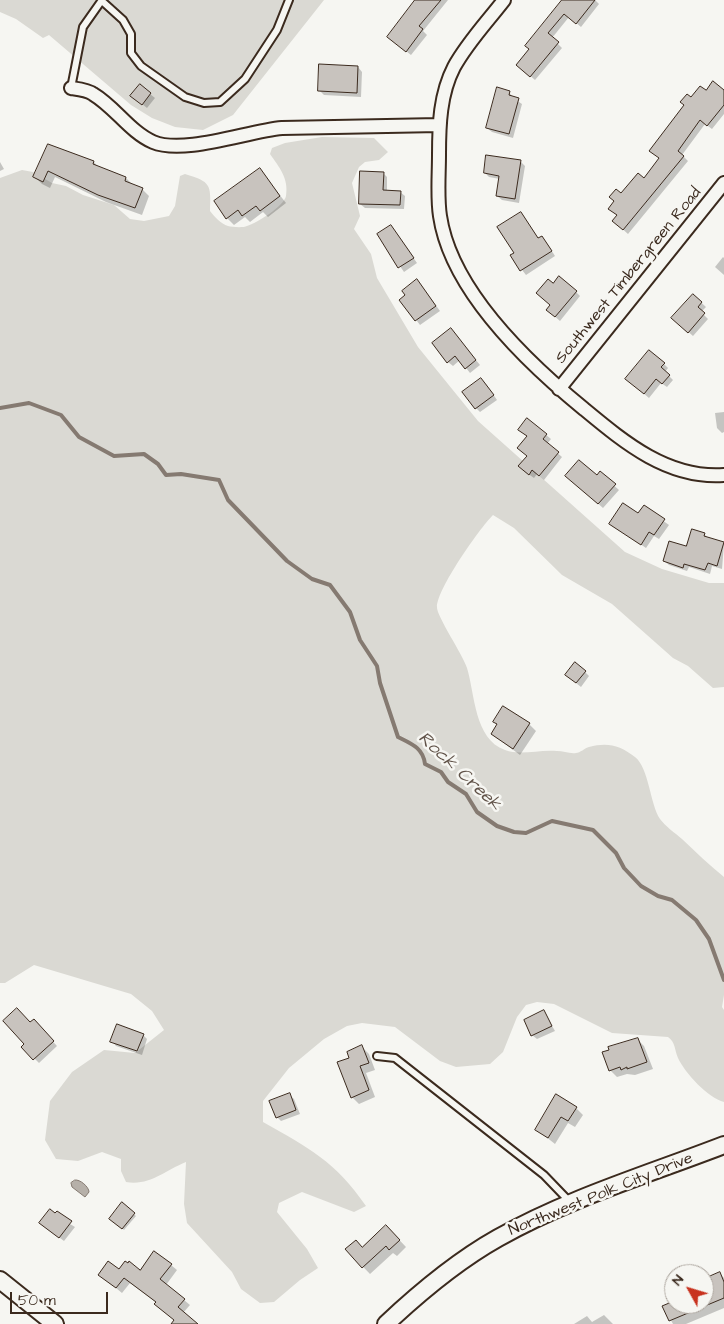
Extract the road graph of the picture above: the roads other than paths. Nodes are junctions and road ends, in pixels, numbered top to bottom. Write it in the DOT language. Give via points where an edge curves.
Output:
graph roads {
  1 [pos="289,0"];
  2 [pos="504,0"];
  3 [pos="102,1"];
  4 [pos="71,88"];
  5 [pos="439,125"];
  6 [pos="724,183"];
  7 [pos="559,389"];
  8 [pos="724,475"];
  9 [pos="377,1056"];
  10 [pos="724,1145"];
  11 [pos="572,1204"];
  12 [pos="0,1280"];
  13 [pos="54,1324"];
  14 [pos="386,1324"];
  1 -- 3 [label="lane" via="277,30 245,79 220,102 204,103 185,97 141,66 131,53 131,34 123,20"];
  2 -- 5 [label="street" via="454,67 443,99"];
  3 -- 4 [label="lane" via="83,27"];
  4 -- 5 [label="street" via="92,93 143,136 164,145 217,141 282,128"];
  5 -- 7 [label="street" via="440,216 456,262 498,327"];
  6 -- 7 [label="street, Southwest Timbergreen Road"];
  7 -- 8 [label="street" via="634,448 656,461 707,476"];
  9 -- 11 [label="lane" via="395,1058 538,1169"];
  10 -- 11 [label="street, Northwest Polk City Drive"];
  11 -- 14 [label="street, Northwest Polk City Drive" via="480,1249 423,1291"];
  12 -- 13 [label="street"];
}
